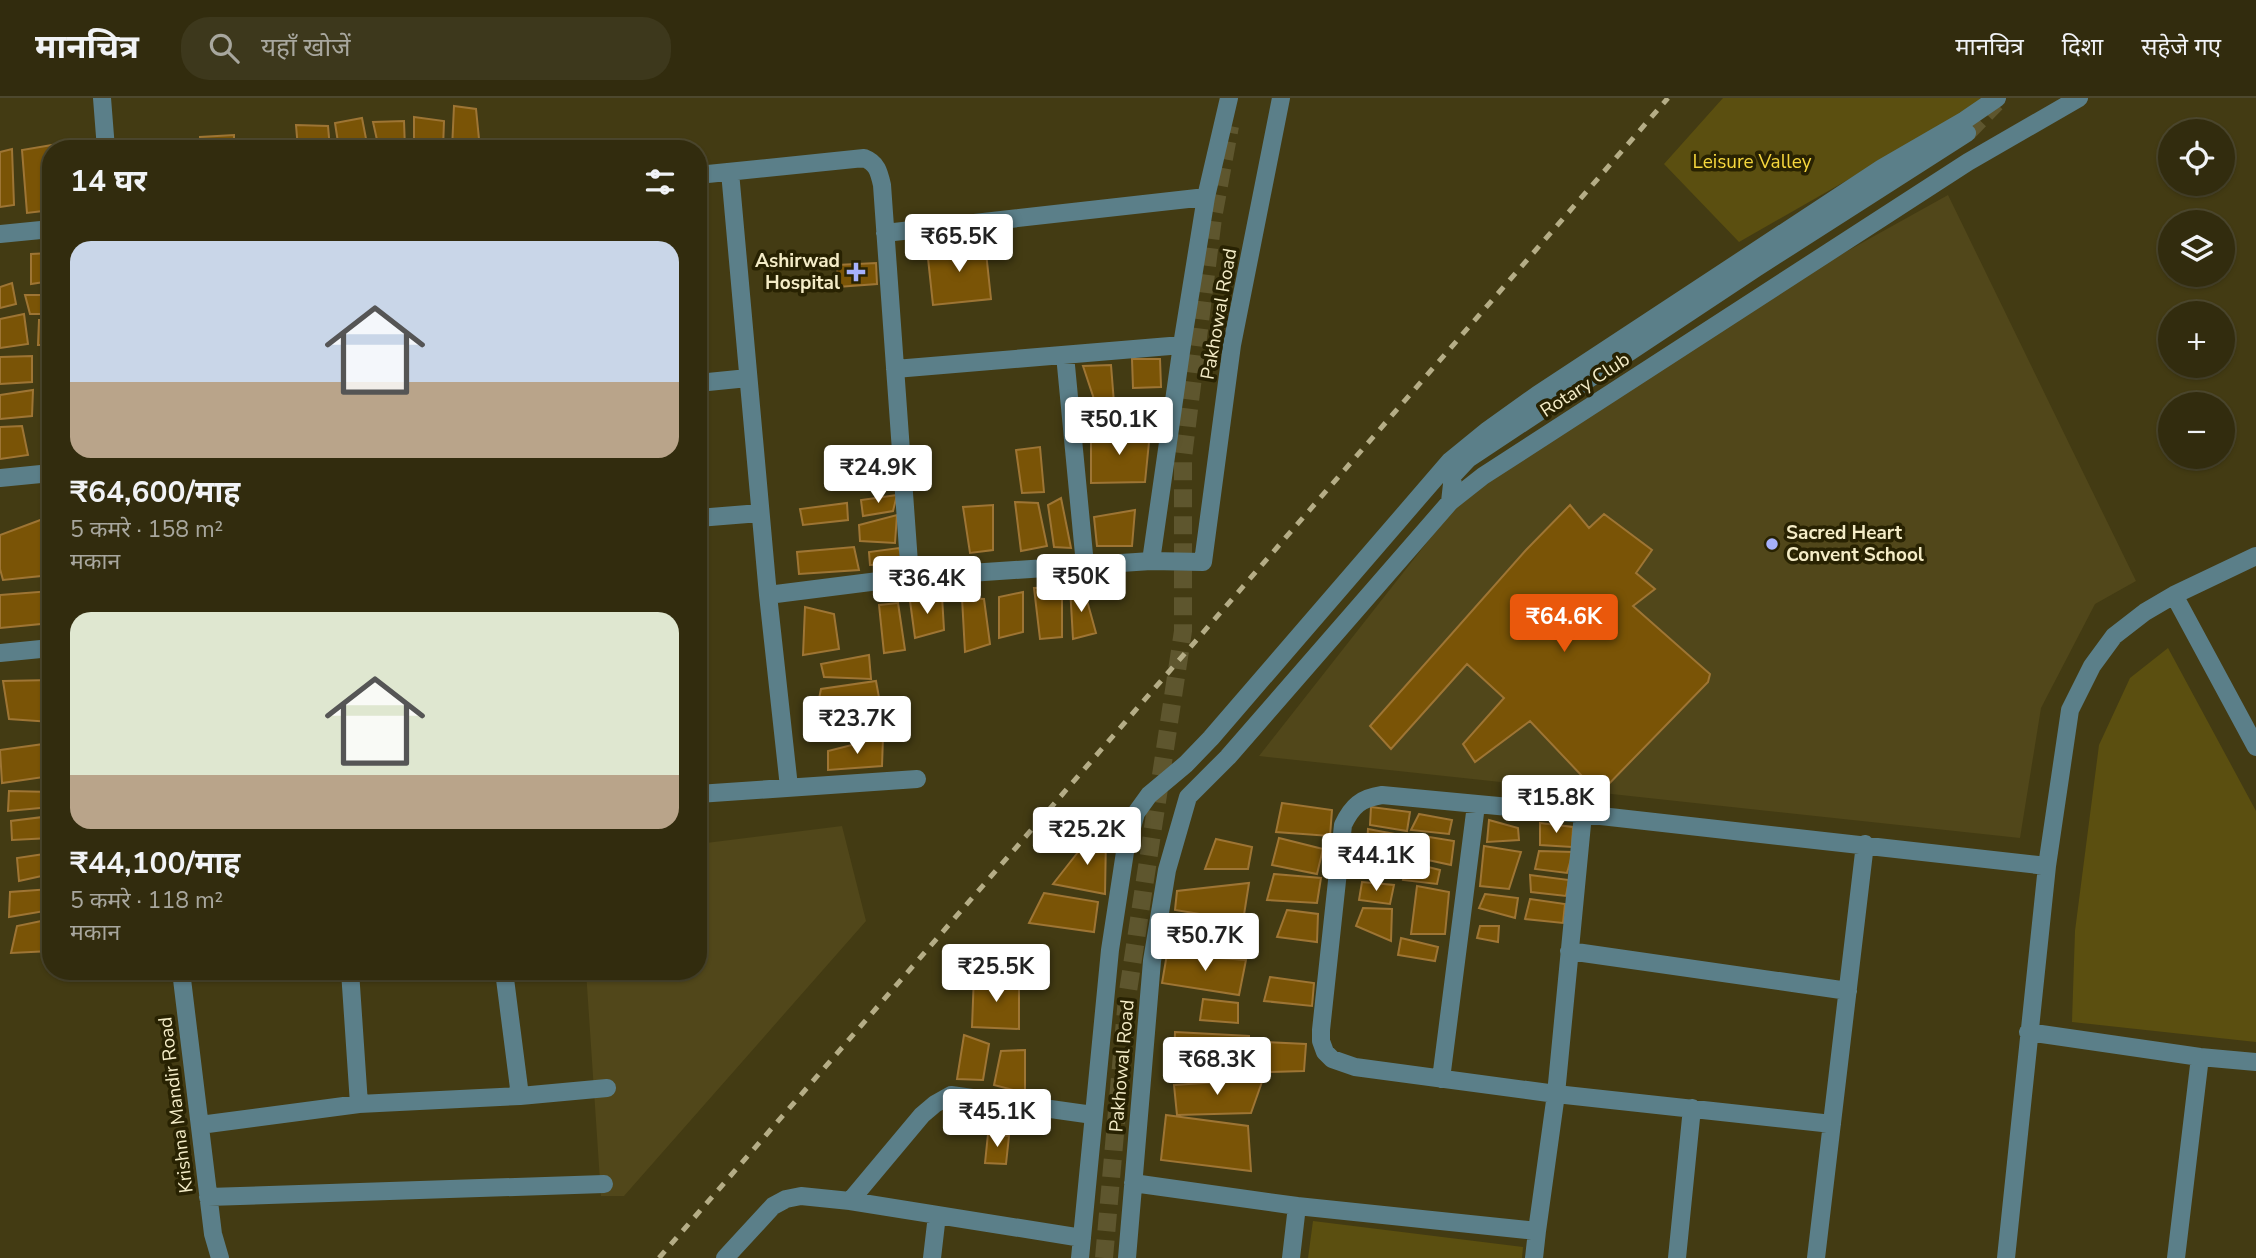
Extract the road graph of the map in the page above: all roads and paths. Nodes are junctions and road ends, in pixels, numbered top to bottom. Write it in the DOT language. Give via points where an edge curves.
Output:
graph roads {
  1 [pos="103,98"];
  2 [pos="1230,98"];
  3 [pos="1281,98"];
  4 [pos="1997,98"];
  5 [pos="2080,98"];
  6 [pos="1967,133"];
  7 [pos="105,140"];
  8 [pos="730,172"];
  9 [pos="707,174"];
  10 [pos="1206,197"];
  11 [pos="42,230"];
  12 [pos="885,233"];
  13 [pos="0,234"];
  14 [pos="1182,345"];
  15 [pos="1065,355"];
  16 [pos="895,369"];
  17 [pos="748,378"];
  18 [pos="707,382"];
  19 [pos="42,474"];
  20 [pos="0,478"];
  21 [pos="1450,502"];
  22 [pos="760,513"];
  23 [pos="707,516"];
  24 [pos="2256,556"];
  25 [pos="1151,561"];
  26 [pos="1085,565"];
  27 [pos="910,577"];
  28 [pos="768,595"];
  29 [pos="2174,596"];
  30 [pos="42,649"];
  31 [pos="0,653"];
  32 [pos="1211,738"];
  33 [pos="2256,747"];
  34 [pos="1228,757"];
  35 [pos="917,779"];
  36 [pos="789,787"];
  37 [pos="707,793"];
  38 [pos="1188,797"];
  39 [pos="1476,805"];
  40 [pos="1583,814"];
  41 [pos="1865,844"];
  42 [pos="2047,866"];
  43 [pos="1569,951"];
  44 [pos="182,980"];
  45 [pos="351,980"];
  46 [pos="505,980"];
  47 [pos="1848,991"];
  48 [pos="2028,1032"];
  49 [pos="2200,1058"];
  50 [pos="2256,1062"];
  51 [pos="1441,1079"];
  52 [pos="607,1088"];
  53 [pos="1556,1094"];
  54 [pos="520,1096"];
  55 [pos="359,1104"];
  56 [pos="1692,1108"];
  57 [pos="1093,1115"];
  58 [pos="1832,1124"];
  59 [pos="200,1125"];
  60 [pos="1133,1183"];
  61 [pos="604,1184"];
  62 [pos="208,1196"];
  63 [pos="850,1201"];
  64 [pos="1297,1206"];
  65 [pos="937,1215"];
  66 [pos="1536,1231"];
  67 [pos="213,1234"];
  68 [pos="1082,1238"];
  69 [pos="209,1258"];
  70 [pos="220,1258"];
  71 [pos="725,1258"];
  72 [pos="932,1258"];
  73 [pos="1080,1258"];
  74 [pos="1127,1258"];
  75 [pos="1291,1258"];
  76 [pos="1534,1258"];
  77 [pos="1677,1258"];
  78 [pos="1816,1258"];
  79 [pos="2006,1258"];
  80 [pos="2176,1258"];
  1 -- 7 [label="street"];
  2 -- 10 [label="street, Pakhowal Road"];
  3 -- 25 [label="street, Pakhowal Road" via="1232,345 1203,562"];
  4 -- 32 [label="street" via="1854,186 1466,447"];
  5 -- 21 [label="street, Rotary Club" via="1968,162"];
  6 -- 21 [label="street" via="1468,459 1453,475"];
  8 -- 9 [label="street"];
  8 -- 12 [label="street" via="864,158 872,161 880,175"];
  8 -- 17 [label="street"];
  10 -- 12 [label="street"];
  10 -- 14 [label="street, Pakhowal Road"];
  11 -- 13 [label="street"];
  12 -- 16 [label="street"];
  14 -- 15 [label="street"];
  14 -- 25 [label="street, Pakhowal Road"];
  15 -- 16 [label="street"];
  15 -- 26 [label="street"];
  16 -- 27 [label="street"];
  17 -- 18 [label="street"];
  17 -- 22 [label="street"];
  19 -- 20 [label="street"];
  21 -- 34 [label="street, Rotary Club"];
  22 -- 23 [label="street"];
  22 -- 28 [label="street"];
  24 -- 29 [label="street"];
  25 -- 26 [label="street"];
  26 -- 27 [label="street"];
  27 -- 28 [label="street"];
  28 -- 36 [label="street"];
  29 -- 33 [label="street"];
  29 -- 42 [label="street" via="2114,636 2092,666 2070,710"];
  30 -- 31 [label="street"];
  32 -- 34 [label="street"];
  32 -- 57 [label="street, Pakhowal Road" via="1149,795 1136,813 1118,892"];
  34 -- 38 [label="street, Rotary Club"];
  35 -- 36 [label="street"];
  36 -- 37 [label="street"];
  38 -- 60 [label="street, Pakhowal Road" via="1167,870 1152,961"];
  39 -- 40 [label="street"];
  39 -- 51 [label="street"];
  39 -- 51 [label="street" via="1368,797 1356,803 1343,825 1321,1041 1325,1052 1354,1067"];
  40 -- 41 [label="street"];
  40 -- 43 [label="street"];
  41 -- 42 [label="street"];
  41 -- 47 [label="street"];
  42 -- 48 [label="street"];
  43 -- 47 [label="street"];
  43 -- 53 [label="street"];
  44 -- 59 [label="street, Krishna Mandir Road"];
  45 -- 55 [label="street"];
  46 -- 54 [label="street"];
  47 -- 58 [label="street"];
  48 -- 49 [label="street"];
  48 -- 79 [label="street"];
  49 -- 50 [label="street"];
  49 -- 80 [label="street"];
  51 -- 53 [label="street"];
  52 -- 54 [label="street"];
  53 -- 56 [label="street"];
  53 -- 66 [label="street"];
  54 -- 55 [label="street"];
  55 -- 59 [label="street"];
  56 -- 58 [label="street"];
  56 -- 77 [label="street"];
  57 -- 63 [label="street" via="951,1095 922,1115"];
  57 -- 68 [label="street, Pakhowal Road"];
  58 -- 78 [label="street"];
  59 -- 62 [label="street, Krishna Mandir Road"];
  60 -- 64 [label="street"];
  60 -- 74 [label="street, Pakhowal Road"];
  61 -- 62 [label="street"];
  62 -- 67 [label="street, Krishna Mandir Road"];
  63 -- 65 [label="street"];
  63 -- 71 [label="street" via="786,1199 773,1206"];
  64 -- 66 [label="street"];
  64 -- 75 [label="street"];
  65 -- 68 [label="street"];
  65 -- 72 [label="street"];
  66 -- 76 [label="street"];
  67 -- 69 [label="street, Krishna Mandir Road"];
  67 -- 70 [label="street, Krishna Mandir Road"];
  68 -- 73 [label="street, Pakhowal Road"];
}
